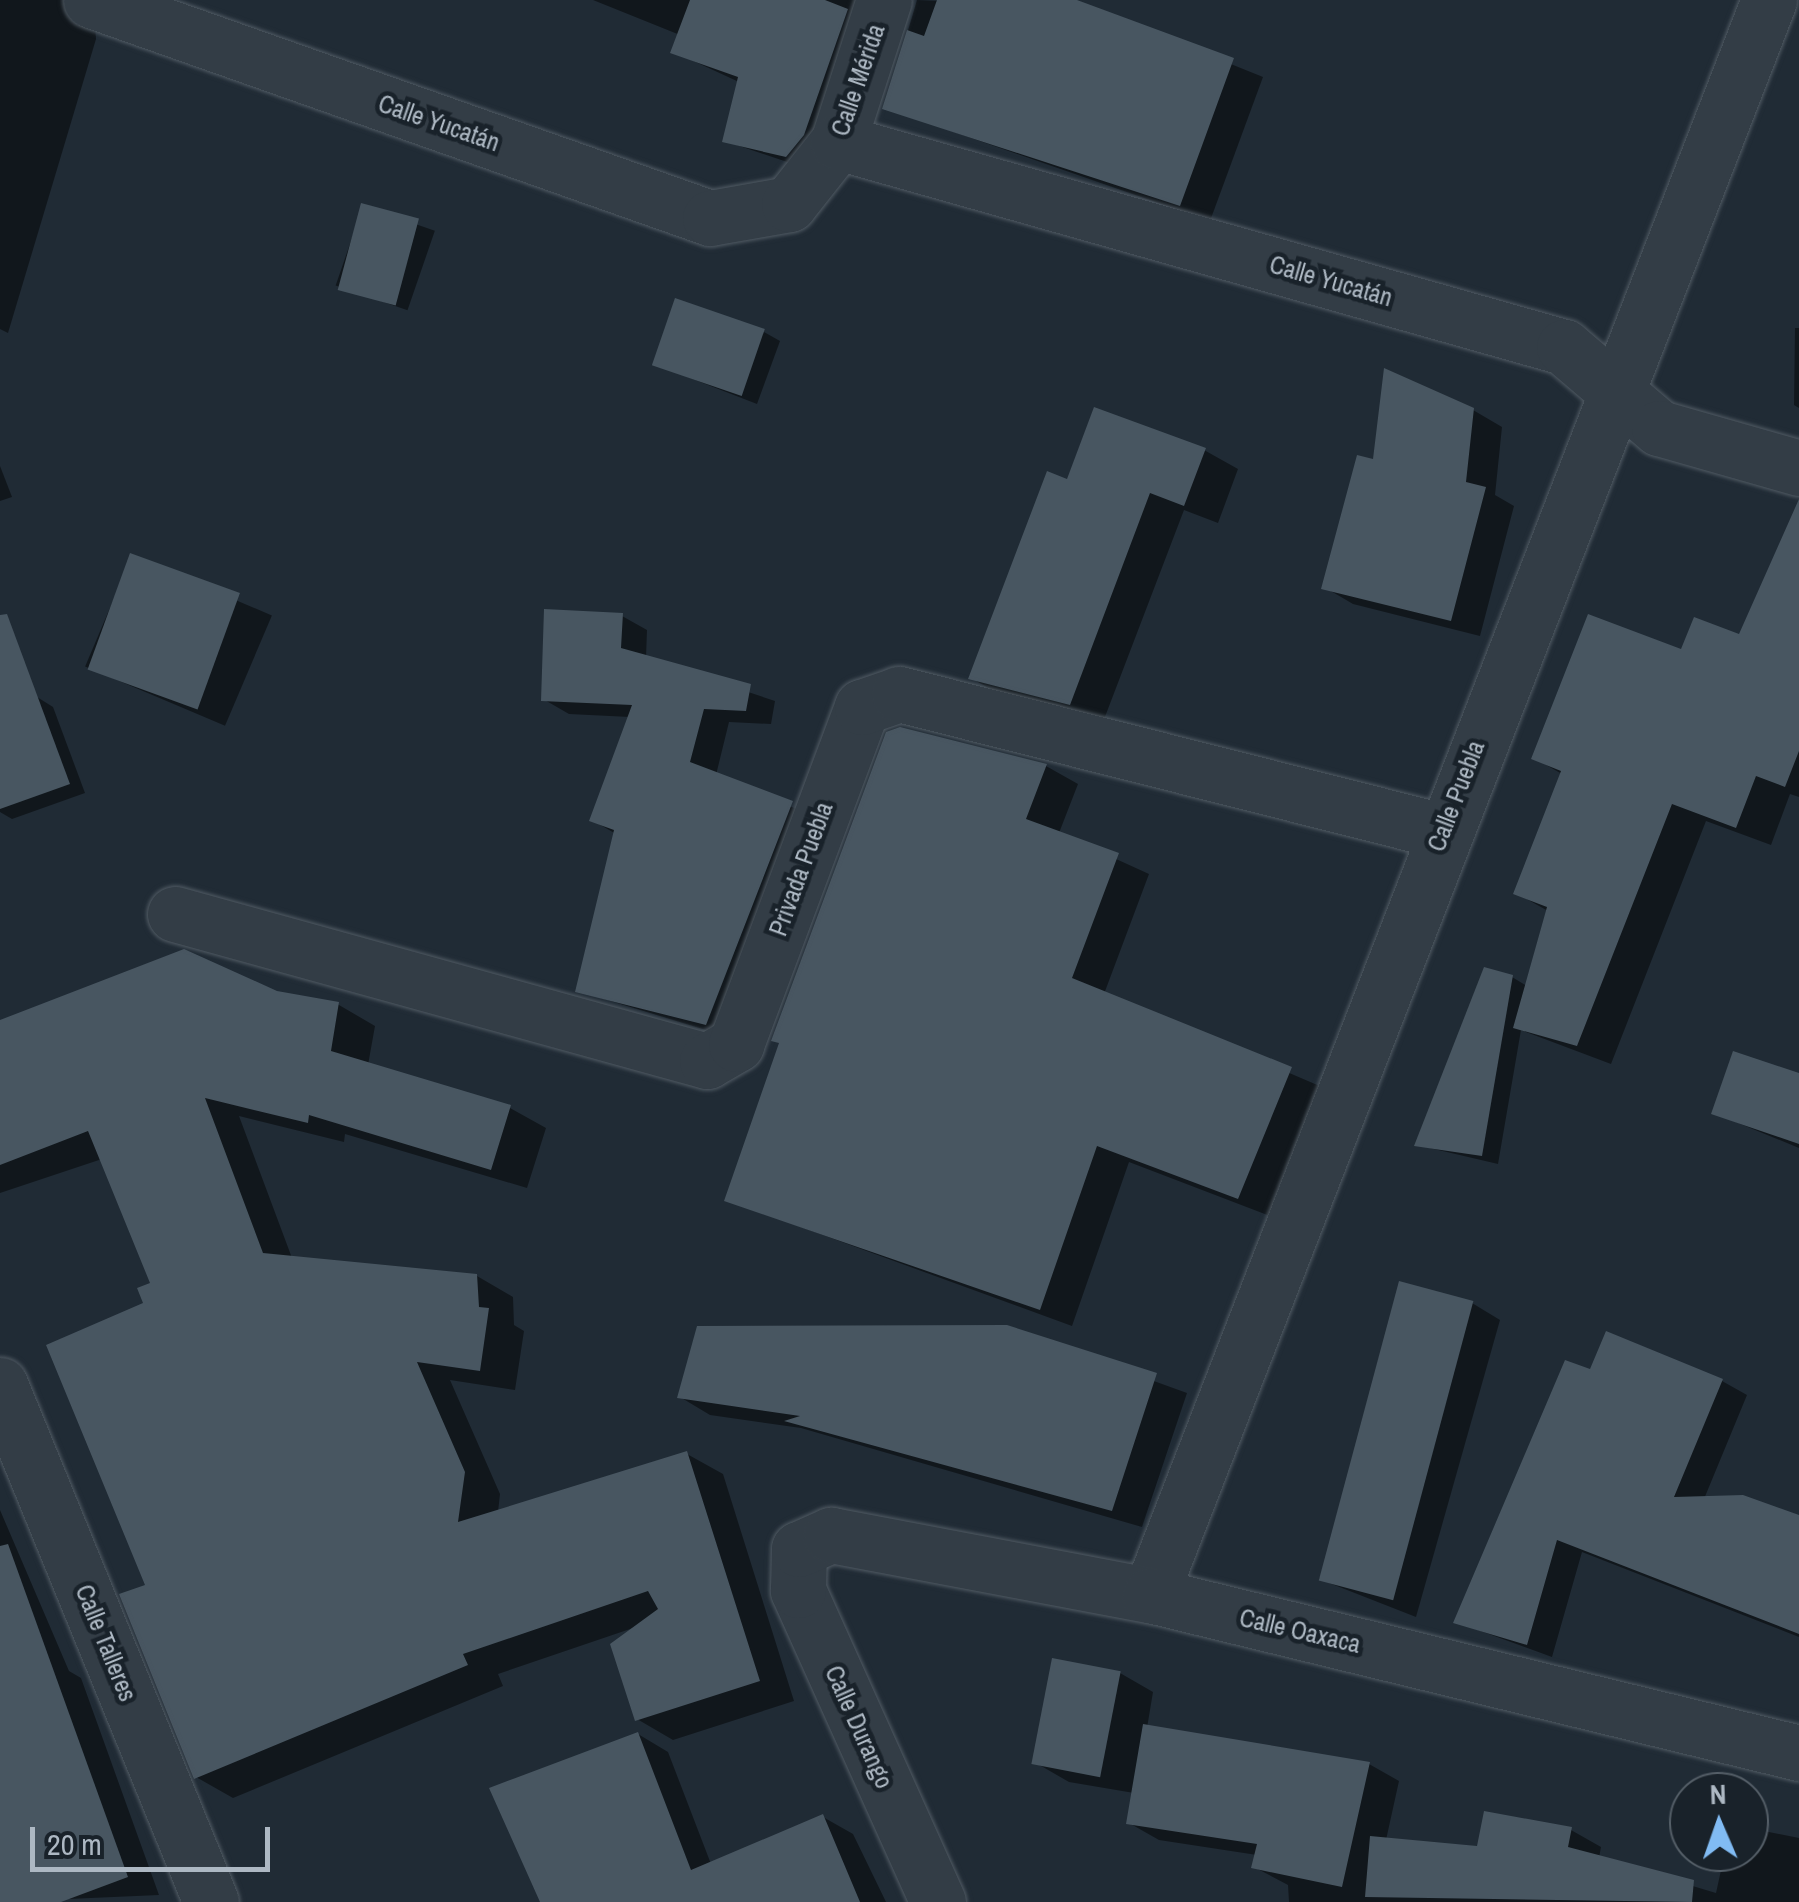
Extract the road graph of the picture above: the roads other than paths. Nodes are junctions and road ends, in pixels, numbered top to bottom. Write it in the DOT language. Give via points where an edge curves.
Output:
graph roads {
  1 [pos="91,0"];
  2 [pos="884,0"];
  3 [pos="1768,0"];
  4 [pos="838,142"];
  5 [pos="789,204"];
  6 [pos="1611,389"];
  7 [pos="1799,468"];
  8 [pos="1442,831"];
  9 [pos="176,914"];
  10 [pos="0,1385"];
  11 [pos="799,1549"];
  12 [pos="1150,1595"];
  13 [pos="1799,1753"];
  14 [pos="211,1902"];
  15 [pos="938,1902"];
  1 -- 5 [label="street, Calle Yucatán" via="710,218"];
  2 -- 4 [label="street, Calle Mérida"];
  3 -- 6 [label="street, Calle Puebla" via="1683,231"];
  4 -- 5 [label="street, Calle Mérida"];
  4 -- 6 [label="street, Calle Yucatán" via="1564,346"];
  6 -- 7 [label="street, Calle Yucatán" via="1659,428"];
  6 -- 8 [label="street, Calle Puebla"];
  8 -- 9 [label="street, Privada Puebla" via="898,694 862,707 736,1044 707,1061"];
  8 -- 12 [label="street, Calle Puebla"];
  10 -- 14 [label="street, Calle Talleres"];
  11 -- 12 [label="street, Calle Oaxaca" via="831,1535"];
  11 -- 15 [label="street, Calle Durango" via="798,1590"];
  12 -- 13 [label="street, Calle Oaxaca"];
}
